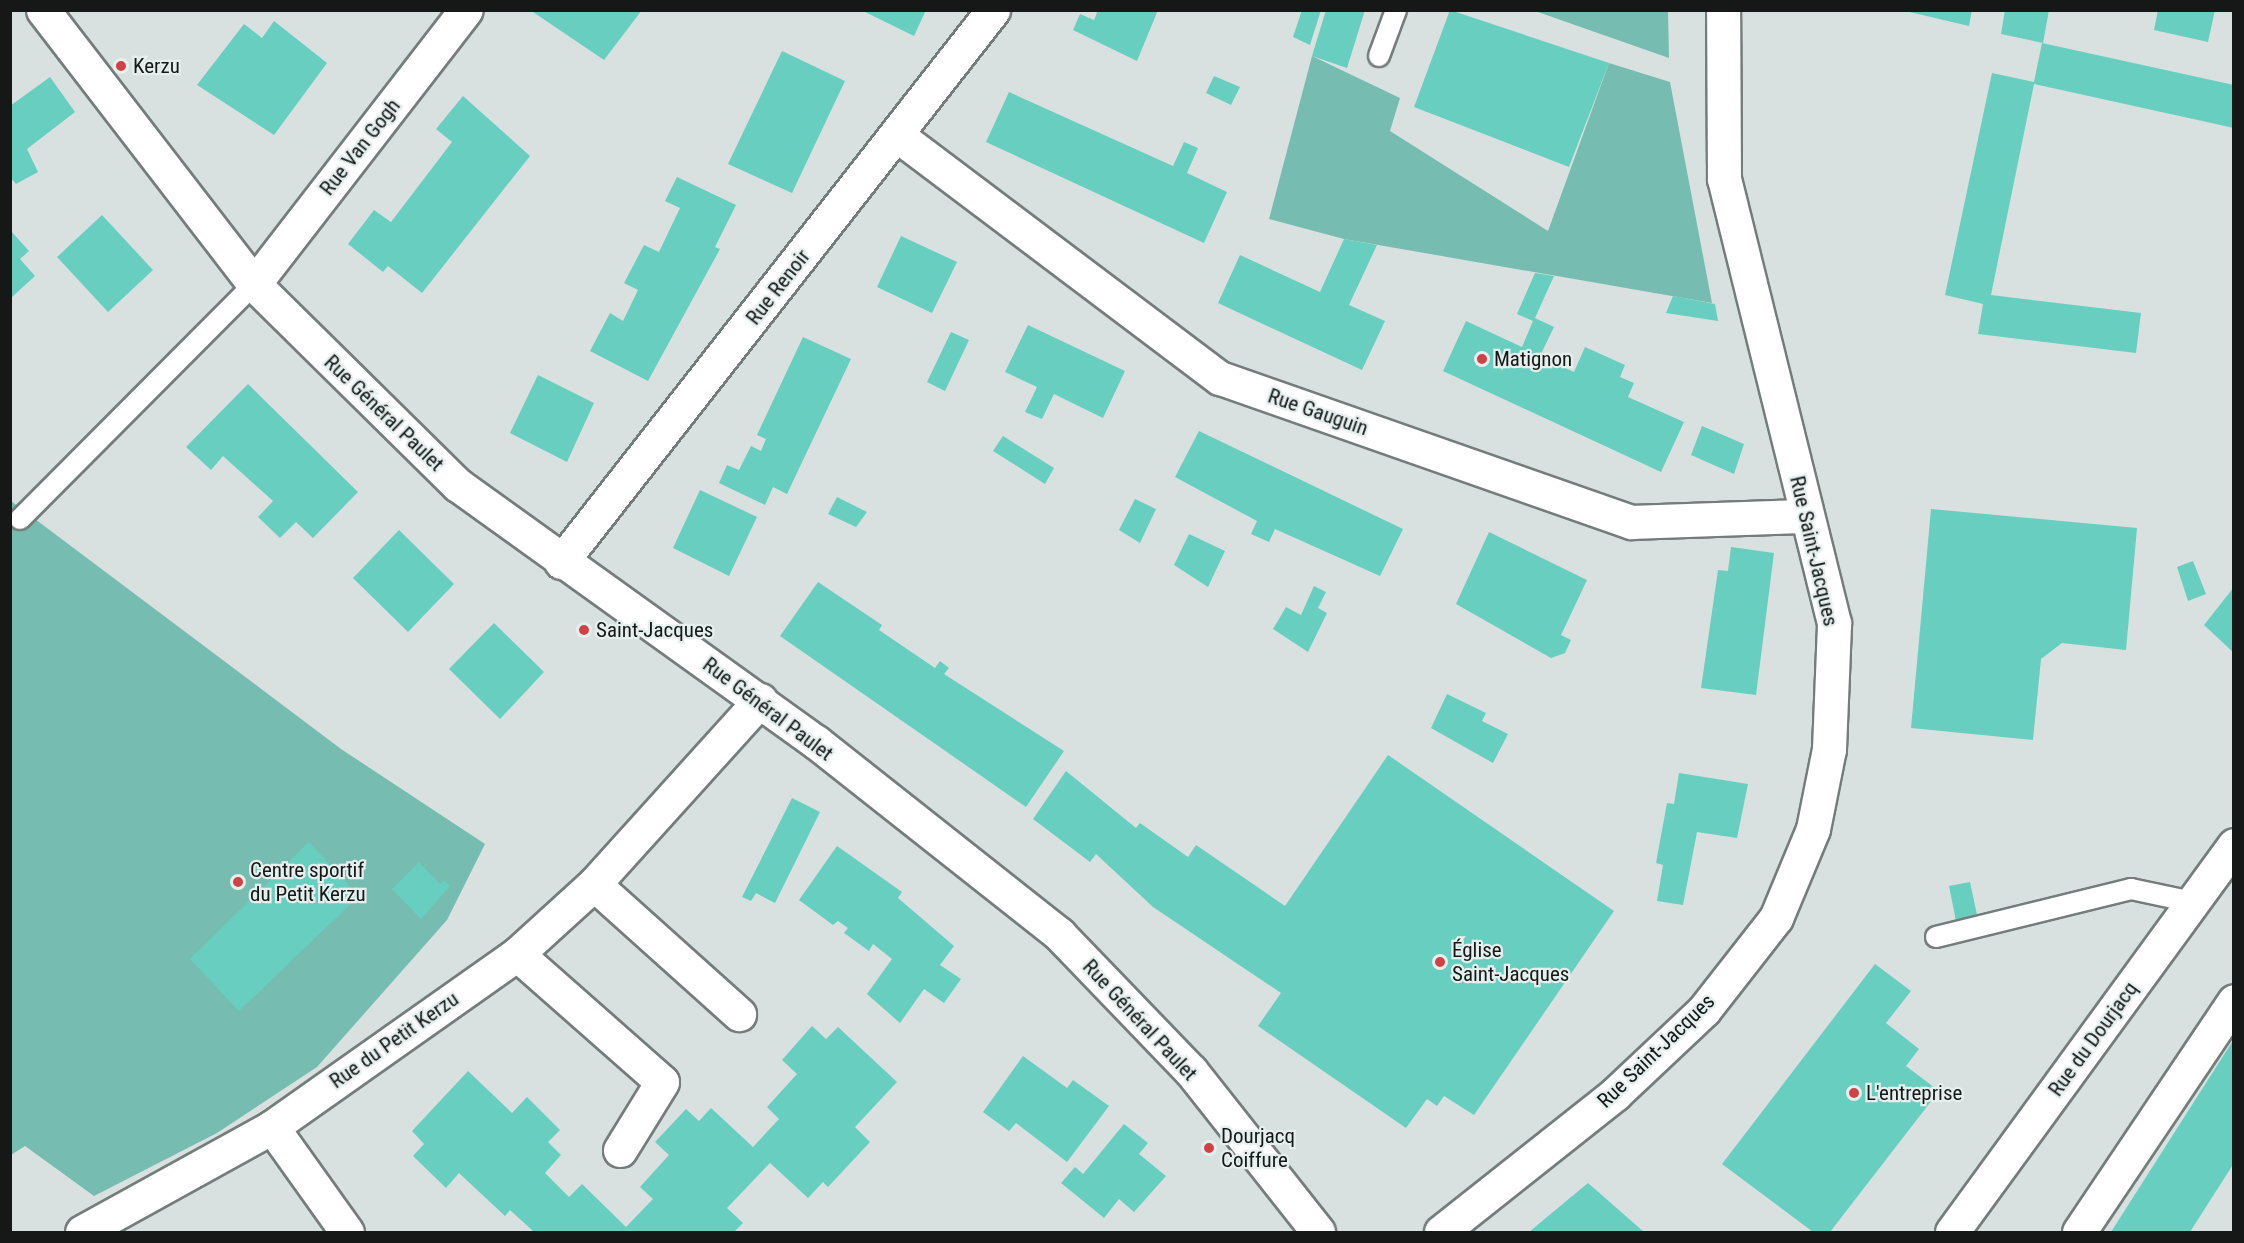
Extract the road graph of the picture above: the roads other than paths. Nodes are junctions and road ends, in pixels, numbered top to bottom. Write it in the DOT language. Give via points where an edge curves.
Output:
graph roads {
  1 [pos="43,10"];
  2 [pos="466,10"];
  3 [pos="993,10"];
  4 [pos="1396,10"];
  5 [pos="1723,10"];
  6 [pos="1379,56"];
  7 [pos="897,135"];
  8 [pos="254,284"];
  9 [pos="1807,516"];
  10 [pos="20,519"];
  11 [pos="561,562"];
  12 [pos="760,700"];
  13 [pos="2234,845"];
  14 [pos="594,884"];
  15 [pos="2192,902"];
  16 [pos="1936,937"];
  17 [pos="517,954"];
  18 [pos="2234,1001"];
  19 [pos="739,1014"];
  20 [pos="272,1127"];
  21 [pos="620,1150"];
  22 [pos="82,1233"];
  23 [pos="347,1233"];
  24 [pos="1318,1233"];
  25 [pos="1441,1233"];
  26 [pos="1952,1233"];
  27 [pos="2079,1233"];
  1 -- 8 [label="street, Rue Général Paulet"];
  2 -- 8 [label="street, Rue Van Gogh"];
  3 -- 7 [label="street, Rue Renoir"];
  4 -- 6 [label="lane"];
  5 -- 9 [label="street, Rue Saint-Jacques" via="1724,178"];
  7 -- 9 [label="street, Rue Gauguin" via="1220,378 1632,522"];
  7 -- 11 [label="street, Rue Renoir"];
  8 -- 10 [label="lane"];
  8 -- 11 [label="street, Rue Général Paulet" via="458,485"];
  9 -- 25 [label="street, Rue Saint-Jacques" via="1834,623 1829,749 1813,829 1776,918 1704,1010 1615,1094"];
  11 -- 12 [label="street, Rue Général Paulet"];
  12 -- 14 [label="street, Rue du Petit Kerzu"];
  12 -- 24 [label="street, Rue Général Paulet" via="1059,934 1191,1071"];
  13 -- 15 [label="street, Rue du Dourjacq"];
  14 -- 17 [label="street, Rue du Petit Kerzu"];
  14 -- 19 [label="street"];
  15 -- 16 [label="lane" via="2131,889"];
  15 -- 26 [label="street, Rue du Dourjacq"];
  17 -- 20 [label="street, Rue du Petit Kerzu"];
  17 -- 21 [label="street" via="662,1082"];
  18 -- 27 [label="street"];
  20 -- 22 [label="street, Rue du Petit Kerzu"];
  20 -- 23 [label="street"];
}
